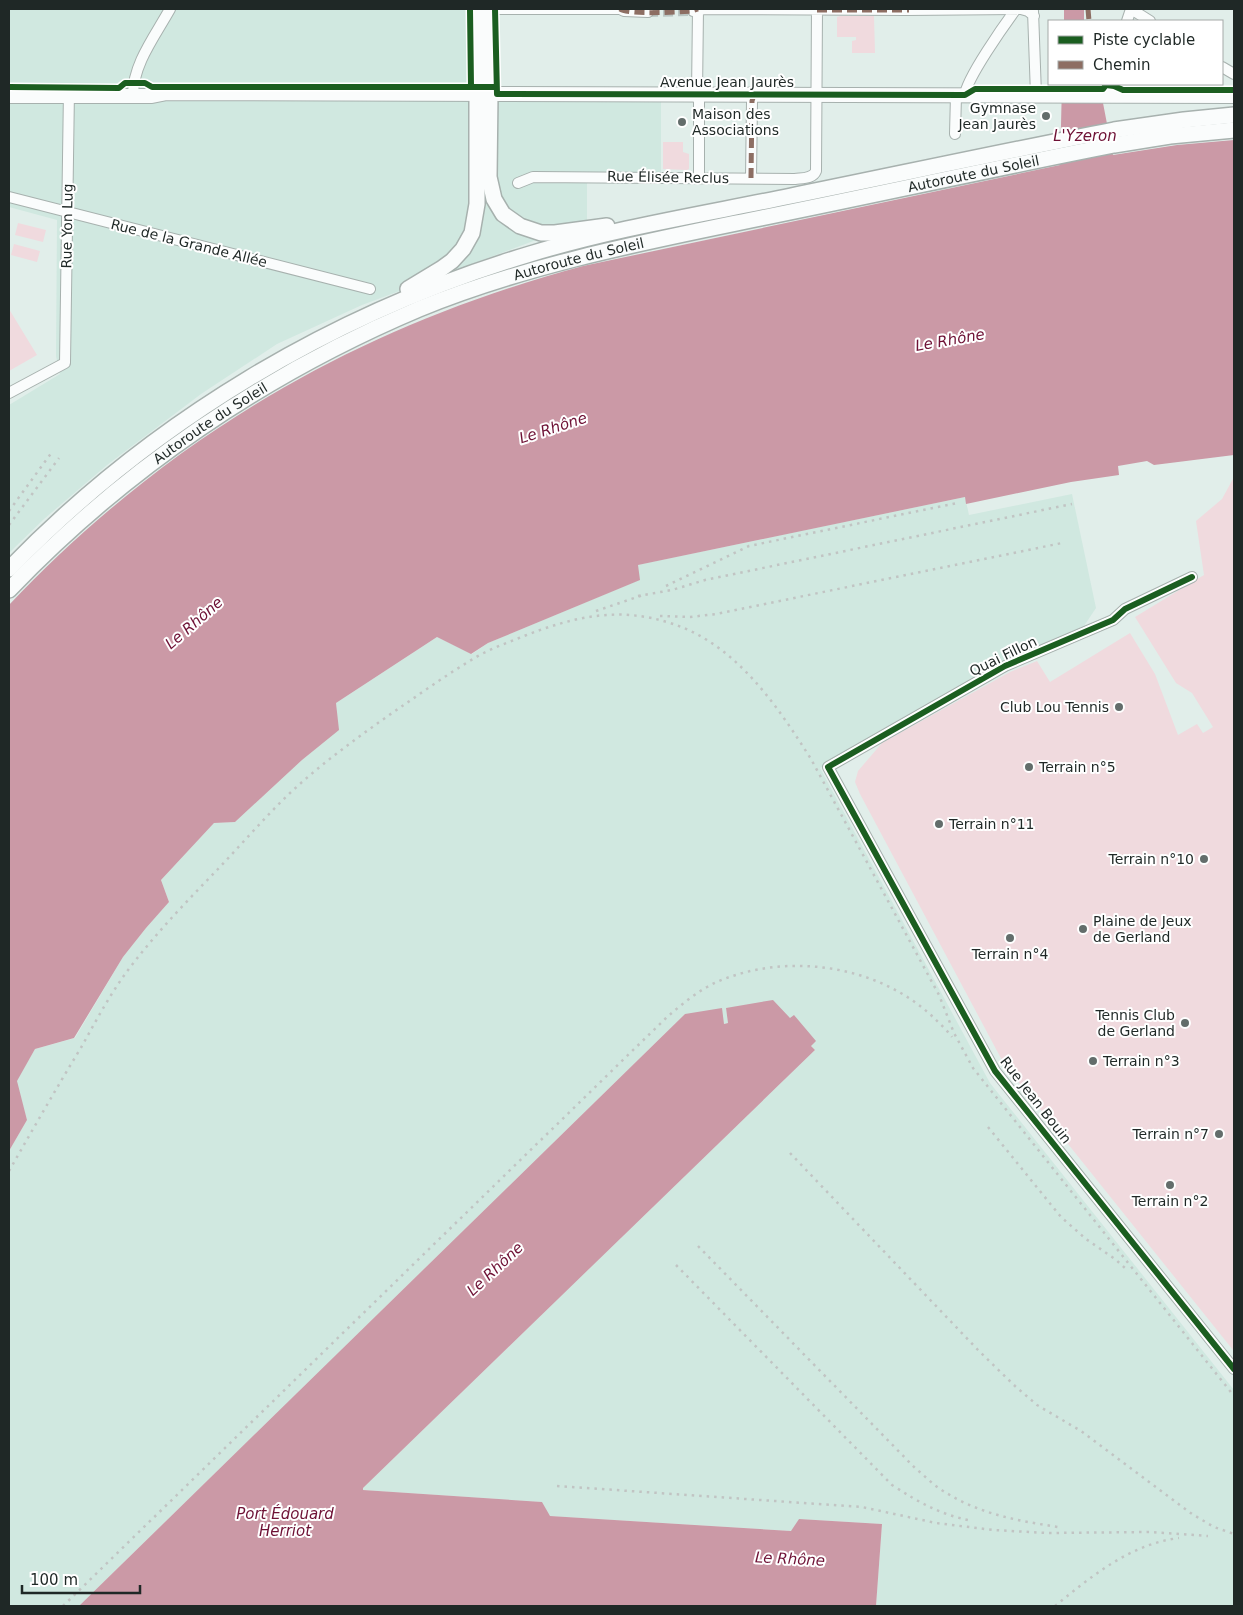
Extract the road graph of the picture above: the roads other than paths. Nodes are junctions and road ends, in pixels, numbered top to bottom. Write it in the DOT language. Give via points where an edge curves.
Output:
graph roads {
  1 [pos="170,9"];
  2 [pos="477,9"];
  3 [pos="490,9"];
  4 [pos="620,9"];
  5 [pos="817,9"];
  6 [pos="909,9"];
  7 [pos="1131,9"];
  8 [pos="696,10"];
  9 [pos="1016,10"];
  10 [pos="648,12"];
  11 [pos="1033,12"];
  12 [pos="1148,20"];
  13 [pos="9,91"];
  14 [pos="1108,91"];
  15 [pos="68,92"];
  16 [pos="133,92"];
  17 [pos="483,94"];
  18 [pos="697,94"];
  19 [pos="754,94"];
  20 [pos="816,95"];
  21 [pos="961,95"];
  22 [pos="1036,95"];
  23 [pos="9,96"];
  24 [pos="1234,96"];
  25 [pos="1234,115"];
  26 [pos="1234,130"];
  27 [pos="955,134"];
  28 [pos="699,177"];
  29 [pos="751,178"];
  30 [pos="518,183"];
  31 [pos="9,198"];
  32 [pos="67,212"];
  33 [pos="703,214"];
  34 [pos="370,289"];
  35 [pos="332,332"];
  36 [pos="9,393"];
  37 [pos="9,569"];
  38 [pos="1192,577"];
  39 [pos="9,590"];
  40 [pos="828,767"];
  41 [pos="1234,1369"];
  1 -- 16 [label="street" via="137,69"];
  2 -- 3 [label="street"];
  2 -- 17 [label="main road"];
  3 -- 4 [label="street"];
  3 -- 17 [label="main road"];
  4 -- 10 [label="street" via="624,12"];
  5 -- 6 [label="street"];
  5 -- 8 [label="street"];
  5 -- 20 [label="street"];
  6 -- 9 [label="street"];
  7 -- 12 [label="street"];
  8 -- 18 [label="street"];
  9 -- 11 [label="street"];
  9 -- 21 [label="street"];
  11 -- 22 [label="street"];
  13 -- 15 [label="main road, Avenue Jean Jaurès"];
  14 -- 22 [label="main road, Avenue Jean Jaurès"];
  14 -- 24 [label="main road, Avenue Jean Jaurès"];
  15 -- 16 [label="main road, Avenue Jean Jaurès"];
  15 -- 23 [label="main road, Avenue Jean Jaurès"];
  15 -- 32 [label="street, Rue Yon Lug"];
  16 -- 17 [label="main road, Avenue Jean Jaurès"];
  17 -- 18 [label="main road, Avenue Jean Jaurès"];
  17 -- 33 [label="highway" via="492,192 503,214 520,226 547,233"];
  17 -- 35 [label="highway" via="476,211 468,241 441,270"];
  18 -- 19 [label="main road, Avenue Jean Jaurès"];
  18 -- 28 [label="street"];
  19 -- 20 [label="main road, Avenue Jean Jaurès"];
  19 -- 29 [label="street"];
  20 -- 21 [label="main road, Avenue Jean Jaurès"];
  20 -- 29 [label="street, Rue Élisée Reclus" via="814,174 795,179"];
  21 -- 22 [label="main road, Avenue Jean Jaurès"];
  21 -- 27 [label="street"];
  25 -- 33 [label="highway, Autoroute du Soleil" via="1114,130"];
  26 -- 39 [label="highway, Autoroute du Soleil" via="1114,145 590,254 508,277 420,309 296,369 197,430 86,516"];
  28 -- 29 [label="street, Rue Élisée Reclus"];
  28 -- 30 [label="street, Rue Élisée Reclus" via="533,177"];
  31 -- 32 [label="street, Rue de la Grande Allée"];
  32 -- 34 [label="street, Rue de la Grande Allée"];
  32 -- 36 [label="street, Rue Yon Lug" via="65,363"];
  33 -- 35 [label="highway, Autoroute du Soleil" via="588,239 494,266 399,302"];
  35 -- 37 [label="highway, Autoroute du Soleil" via="233,387 167,432 75,505"];
  38 -- 40 [label="street, Quai Fillon" via="1125,609 1112,620 1005,666"];
  40 -- 41 [label="street, Rue Jean Bouin" via="995,1071"];
}
